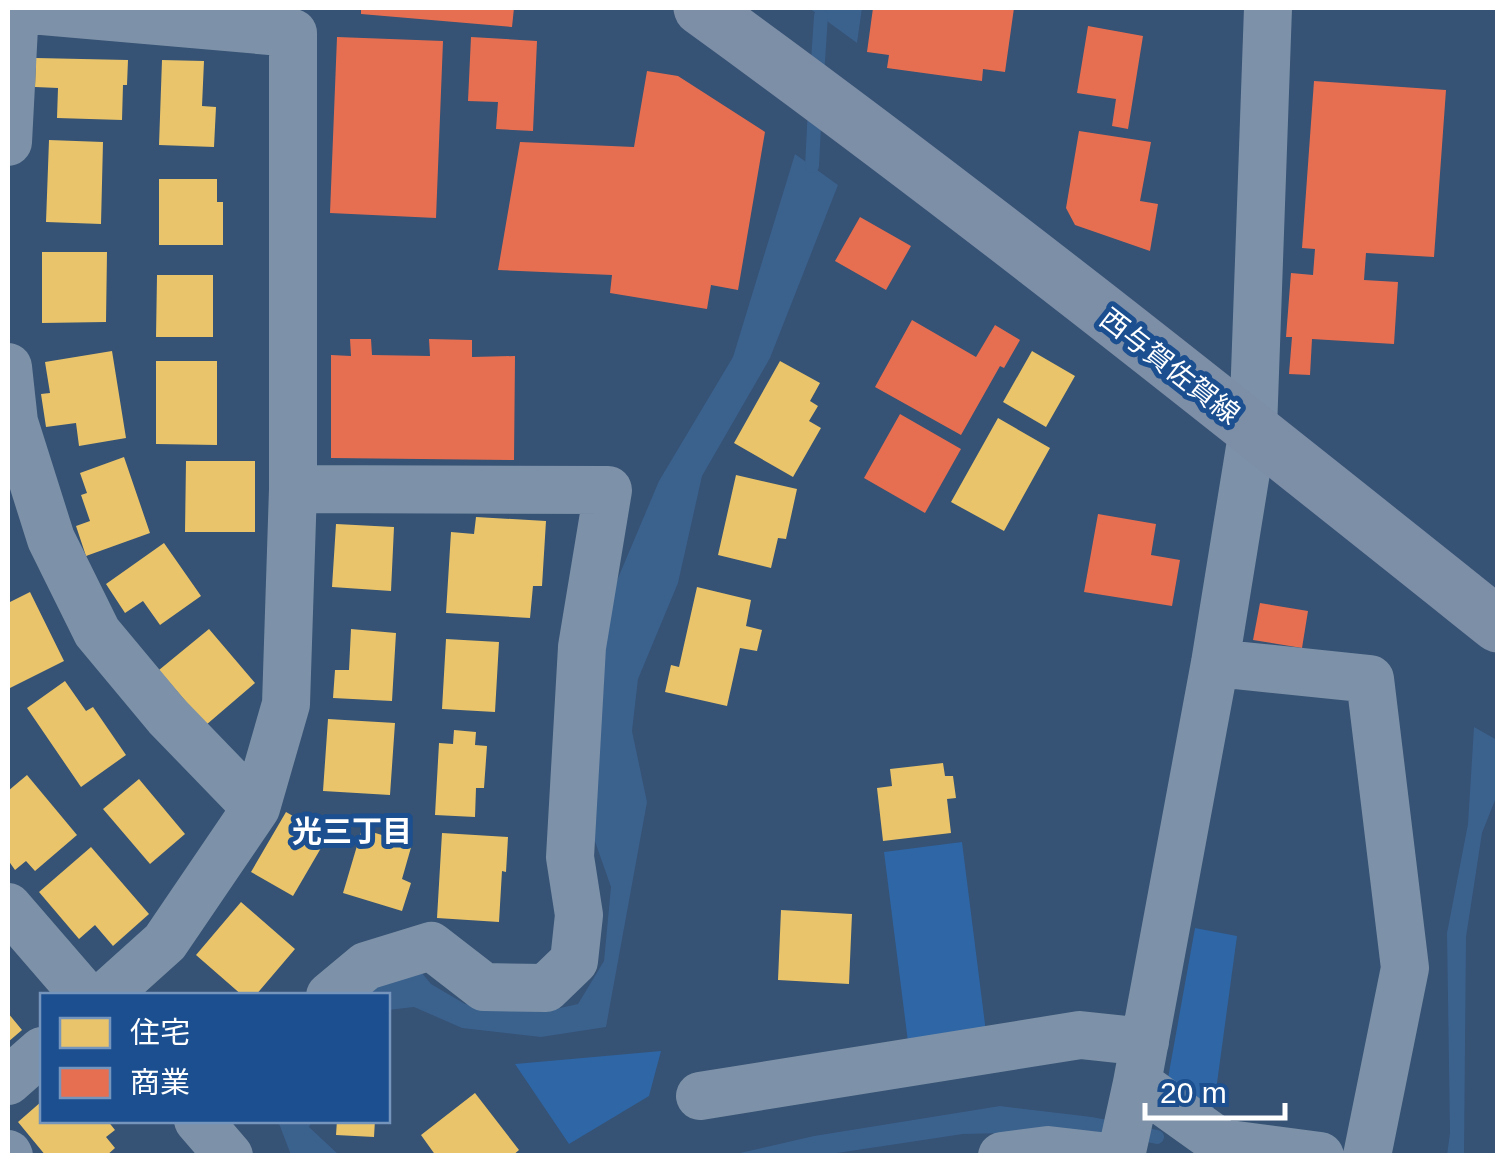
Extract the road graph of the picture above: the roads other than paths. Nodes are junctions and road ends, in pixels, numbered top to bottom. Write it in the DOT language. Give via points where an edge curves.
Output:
graph roads {
  1 [pos="12,8"];
  2 [pos="701,8"];
  3 [pos="1268,8"];
  4 [pos="8,142"];
  5 [pos="8,367"];
  6 [pos="1253,429"];
  7 [pos="293,489"];
  8 [pos="1498,625"];
  9 [pos="1215,663"];
  10 [pos="256,808"];
  11 [pos="8,907"];
  12 [pos="83,993"];
  13 [pos="108,993"];
  14 [pos="334,993"];
  15 [pos="40,1053"];
  16 [pos="8,1081"];
  17 [pos="700,1096"];
  18 [pos="1126,1115"];
  19 [pos="1002,1156"];
  20 [pos="1320,1156"];
  21 [pos="1368,1156"];
  1 -- 4 [label="street"];
  1 -- 7 [label="street" via="293,33"];
  2 -- 6 [label="main road, 西与賀佐賀線"];
  3 -- 6 [label="street"];
  5 -- 10 [label="street" via="14,422 51,539 97,632"];
  6 -- 8 [label="main road, 西与賀佐賀線"];
  6 -- 9 [label="street"];
  7 -- 10 [label="street" via="286,704"];
  7 -- 14 [label="street" via="608,490 582,647 570,857 579,915 574,961 546,988 484,987 431,946 366,966"];
  9 -- 18 [label="street"];
  9 -- 21 [label="street" via="1370,678 1404,968"];
  10 -- 13 [label="street" via="165,942"];
  11 -- 12 [label="street"];
  15 -- 16 [label="street"];
  17 -- 18 [label="street" via="1080,1035"];
  18 -- 19 [label="street" via="1048,1150"];
  18 -- 20 [label="street" via="1221,1143"];
}
